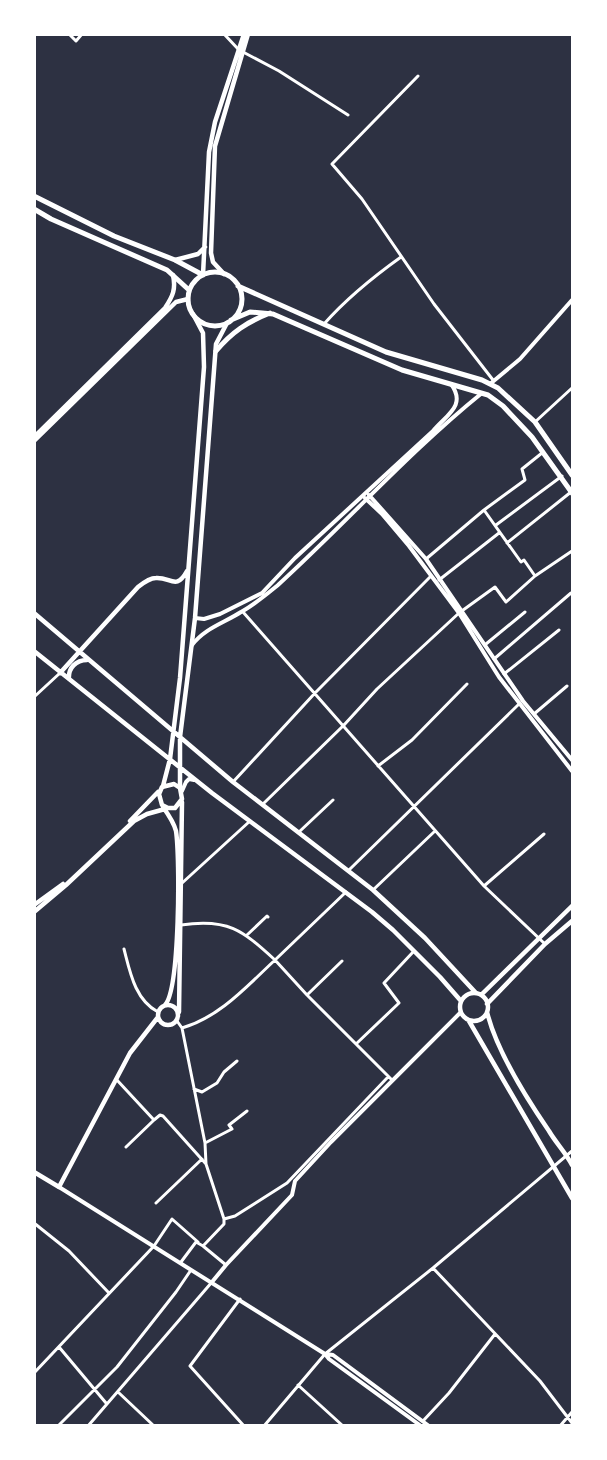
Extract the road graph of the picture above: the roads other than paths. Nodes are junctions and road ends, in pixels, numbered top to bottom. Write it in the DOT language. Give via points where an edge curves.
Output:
graph roads {
  1 [pos="69,34"];
  2 [pos="82,34"];
  3 [pos="224,34"];
  4 [pos="243,34"];
  5 [pos="248,34"];
  6 [pos="241,51"];
  7 [pos="418,76"];
  8 [pos="348,115"];
  9 [pos="34,196"];
  10 [pos="36,212"];
  11 [pos="205,248"];
  12 [pos="401,258"];
  13 [pos="175,260"];
  14 [pos="172,274"];
  15 [pos="224,274"];
  16 [pos="204,275"];
  17 [pos="238,286"];
  18 [pos="189,290"];
  19 [pos="188,299"];
  20 [pos="573,300"];
  21 [pos="270,313"];
  22 [pos="193,314"];
  23 [pos="229,321"];
  24 [pos="324,324"];
  25 [pos="337,329"];
  26 [pos="334,340"];
  27 [pos="216,351"];
  28 [pos="492,382"];
  29 [pos="451,384"];
  30 [pos="573,388"];
  31 [pos="482,393"];
  32 [pos="535,422"];
  33 [pos="34,436"];
  34 [pos="34,441"];
  35 [pos="543,452"];
  36 [pos="571,471"];
  37 [pos="562,476"];
  38 [pos="572,492"];
  39 [pos="366,495"];
  40 [pos="484,510"];
  41 [pos="496,525"];
  42 [pos="500,532"];
  43 [pos="507,543"];
  44 [pos="573,551"];
  45 [pos="426,559"];
  46 [pos="189,569"];
  47 [pos="435,573"];
  48 [pos="430,576"];
  49 [pos="535,576"];
  50 [pos="439,580"];
  51 [pos="572,593"];
  52 [pos="460,611"];
  53 [pos="243,612"];
  54 [pos="525,612"];
  55 [pos="34,614"];
  56 [pos="195,618"];
  57 [pos="558,630"];
  58 [pos="486,644"];
  59 [pos="191,645"];
  60 [pos="34,651"];
  61 [pos="78,652"];
  62 [pos="494,659"];
  63 [pos="87,660"];
  64 [pos="60,673"];
  65 [pos="504,674"];
  66 [pos="69,680"];
  67 [pos="467,684"];
  68 [pos="567,686"];
  69 [pos="315,693"];
  70 [pos="34,697"];
  71 [pos="521,702"];
  72 [pos="534,714"];
  73 [pos="344,725"];
  74 [pos="174,732"];
  75 [pos="180,737"];
  76 [pos="170,759"];
  77 [pos="573,760"];
  78 [pos="378,766"];
  79 [pos="180,768"];
  80 [pos="573,771"];
  81 [pos="196,780"];
  82 [pos="233,782"];
  83 [pos="161,789"];
  84 [pos="181,790"];
  85 [pos="182,799"];
  86 [pos="333,800"];
  87 [pos="263,804"];
  88 [pos="413,806"];
  89 [pos="163,807"];
  90 [pos="250,821"];
  91 [pos="435,830"];
  92 [pos="299,832"];
  93 [pos="544,834"];
  94 [pos="349,870"];
  95 [pos="181,884"];
  96 [pos="484,886"];
  97 [pos="374,890"];
  98 [pos="346,892"];
  99 [pos="573,906"];
  100 [pos="36,907"];
  101 [pos="268,917"];
  102 [pos="573,921"];
  103 [pos="181,925"];
  104 [pos="248,935"];
  105 [pos="539,938"];
  106 [pos="545,944"];
  107 [pos="124,949"];
  108 [pos="414,951"];
  109 [pos="275,960"];
  110 [pos="342,961"];
  111 [pos="479,994"];
  112 [pos="307,995"];
  113 [pos="461,1001"];
  114 [pos="487,1004"];
  115 [pos="165,1005"];
  116 [pos="178,1012"];
  117 [pos="488,1012"];
  118 [pos="460,1013"];
  119 [pos="158,1015"];
  120 [pos="177,1021"];
  121 [pos="469,1021"];
  122 [pos="182,1028"];
  123 [pos="356,1044"];
  124 [pos="237,1061"];
  125 [pos="390,1078"];
  126 [pos="116,1079"];
  127 [pos="194,1089"];
  128 [pos="247,1111"];
  129 [pos="154,1120"];
  130 [pos="205,1143"];
  131 [pos="126,1147"];
  132 [pos="573,1151"];
  133 [pos="567,1155"];
  134 [pos="202,1159"];
  135 [pos="206,1164"];
  136 [pos="573,1165"];
  137 [pos="554,1168"];
  138 [pos="34,1172"];
  139 [pos="59,1187"];
  140 [pos="573,1198"];
  141 [pos="156,1203"];
  142 [pos="224,1220"];
  143 [pos="34,1222"];
  144 [pos="154,1246"];
  145 [pos="203,1246"];
  146 [pos="181,1262"];
  147 [pos="226,1265"];
  148 [pos="433,1268"];
  149 [pos="191,1269"];
  150 [pos="212,1282"];
  151 [pos="109,1293"];
  152 [pos="240,1299"];
  153 [pos="495,1335"];
  154 [pos="59,1347"];
  155 [pos="325,1353"];
  156 [pos="34,1373"];
  157 [pos="298,1385"];
  158 [pos="94,1389"];
  159 [pos="118,1392"];
  160 [pos="106,1403"];
  161 [pos="573,1412"];
  162 [pos="568,1417"];
  163 [pos="424,1421"];
  164 [pos="573,1423"];
  165 [pos="267,1424"];
  166 [pos="58,1425"];
  167 [pos="88,1425"];
  168 [pos="154,1425"];
  169 [pos="244,1425"];
  170 [pos="343,1425"];
  171 [pos="420,1425"];
  172 [pos="429,1425"];
  173 [pos="560,1425"];
  1 -- 2 [label="street" via="76,41"];
  3 -- 6 [label="street"];
  4 -- 6 [label="main road"];
  5 -- 6 [label="main road"];
  6 -- 8 [label="street"];
  6 -- 11 [label="main road" via="215,122 209,152"];
  6 -- 15 [label="main road" via="215,146 211,253 213,262"];
  7 -- 12 [label="street" via="332,164 362,199"];
  9 -- 13 [label="highway" via="114,236"];
  10 -- 14 [label="highway"];
  11 -- 13 [label="main road"];
  11 -- 16 [label="main road"];
  12 -- 24 [label="street" via="373,277"];
  12 -- 28 [label="street"];
  13 -- 16 [label="highway"];
  14 -- 18 [label="highway"];
  14 -- 33 [label="main road" via="174,291 165,308"];
  15 -- 16 [label="highway"];
  15 -- 17 [label="highway"];
  16 -- 18 [label="highway"];
  17 -- 23 [label="highway" via="241,303"];
  17 -- 24 [label="highway"];
  18 -- 19 [label="highway"];
  19 -- 22 [label="highway"];
  19 -- 34 [label="main road" via="176,302"];
  20 -- 28 [label="street" via="520,359"];
  21 -- 23 [label="highway" via="250,312"];
  21 -- 26 [label="highway"];
  21 -- 27 [label="highway" via="235,330"];
  22 -- 23 [label="highway" via="208,325"];
  22 -- 46 [label="main road" via="203,333 205,350"];
  23 -- 27 [label="main road" via="220,334"];
  24 -- 25 [label="highway"];
  25 -- 26 [label="highway"];
  25 -- 28 [label="highway" via="397,357"];
  26 -- 29 [label="highway" via="402,370"];
  27 -- 56 [label="main road"];
  28 -- 32 [label="highway"];
  29 -- 31 [label="highway"];
  29 -- 39 [label="street" via="458,396 454,408"];
  30 -- 32 [label="street"];
  31 -- 35 [label="highway" via="503,406"];
  31 -- 39 [label="street"];
  32 -- 36 [label="highway"];
  35 -- 37 [label="highway"];
  35 -- 40 [label="street" via="522,469 525,480"];
  37 -- 38 [label="highway"];
  37 -- 41 [label="street"];
  38 -- 43 [label="street"];
  39 -- 45 [label="street"];
  39 -- 48 [label="street"];
  39 -- 53 [label="street" via="277,586"];
  39 -- 56 [label="street" via="262,592 220,615"];
  40 -- 41 [label="street"];
  40 -- 45 [label="street"];
  41 -- 42 [label="street"];
  42 -- 43 [label="street"];
  42 -- 50 [label="street"];
  43 -- 49 [label="street"];
  44 -- 49 [label="street"];
  45 -- 47 [label="street"];
  46 -- 61 [label="main road" via="177,582 154,578 138,587"];
  46 -- 74 [label="main road"];
  47 -- 48 [label="street"];
  47 -- 50 [label="street"];
  48 -- 52 [label="street"];
  48 -- 69 [label="street"];
  49 -- 52 [label="street" via="506,602 495,587"];
  50 -- 52 [label="street"];
  51 -- 62 [label="street"];
  52 -- 58 [label="street"];
  52 -- 71 [label="street" via="499,677"];
  52 -- 73 [label="street"];
  53 -- 59 [label="street" via="207,630"];
  53 -- 69 [label="street"];
  54 -- 58 [label="street"];
  55 -- 61 [label="main road"];
  56 -- 59 [label="main road"];
  57 -- 65 [label="street"];
  58 -- 62 [label="street"];
  59 -- 75 [label="main road"];
  60 -- 64 [label="main road"];
  61 -- 63 [label="main road"];
  61 -- 64 [label="main road"];
  62 -- 65 [label="street"];
  63 -- 66 [label="main road" via="73,666"];
  63 -- 74 [label="main road"];
  64 -- 66 [label="main road"];
  64 -- 70 [label="street"];
  65 -- 71 [label="street"];
  66 -- 76 [label="main road"];
  67 -- 78 [label="street" via="412,740"];
  68 -- 72 [label="street"];
  69 -- 73 [label="street"];
  69 -- 82 [label="street"];
  71 -- 72 [label="street"];
  71 -- 80 [label="street"];
  71 -- 88 [label="street"];
  72 -- 77 [label="street"];
  73 -- 78 [label="street"];
  73 -- 87 [label="street"];
  74 -- 75 [label="main road"];
  74 -- 76 [label="main road"];
  75 -- 79 [label="main road"];
  75 -- 82 [label="main road"];
  76 -- 79 [label="main road"];
  76 -- 83 [label="main road"];
  78 -- 88 [label="street"];
  79 -- 81 [label="main road"];
  79 -- 84 [label="main road"];
  81 -- 84 [label="street" via="189,779"];
  81 -- 90 [label="main road"];
  82 -- 87 [label="main road"];
  83 -- 84 [label="main road" via="174,784"];
  83 -- 89 [label="main road"];
  83 -- 100 [label="main road"];
  84 -- 85 [label="main road"];
  85 -- 89 [label="main road" via="178,806"];
  85 -- 95 [label="main road"];
  86 -- 92 [label="street"];
  87 -- 92 [label="main road"];
  88 -- 91 [label="street"];
  88 -- 94 [label="street"];
  89 -- 100 [label="main road" via="134,821"];
  89 -- 115 [label="main road" via="176,833 177,913 176,964 172,991"];
  90 -- 95 [label="street"];
  90 -- 98 [label="main road"];
  91 -- 96 [label="street"];
  91 -- 97 [label="street"];
  92 -- 94 [label="main road"];
  93 -- 96 [label="street"];
  94 -- 97 [label="main road"];
  95 -- 103 [label="main road"];
  96 -- 105 [label="street"];
  97 -- 111 [label="main road"];
  98 -- 108 [label="main road"];
  98 -- 109 [label="street"];
  99 -- 105 [label="main road"];
  101 -- 104 [label="street"];
  102 -- 106 [label="main road"];
  103 -- 104 [label="street" via="222,923"];
  103 -- 116 [label="main road"];
  104 -- 109 [label="street"];
  105 -- 106 [label="street"];
  105 -- 111 [label="main road"];
  106 -- 114 [label="main road"];
  107 -- 119 [label="street" via="133,984"];
  108 -- 113 [label="main road"];
  108 -- 123 [label="street" via="384,983 399,1002"];
  109 -- 112 [label="street"];
  109 -- 122 [label="street" via="226,1005 208,1018"];
  110 -- 112 [label="street"];
  111 -- 113 [label="main road" via="467,994"];
  111 -- 114 [label="main road"];
  112 -- 123 [label="street"];
  113 -- 118 [label="main road"];
  114 -- 117 [label="main road"];
  115 -- 116 [label="main road" via="172,1005"];
  115 -- 119 [label="main road"];
  116 -- 120 [label="main road"];
  117 -- 121 [label="main road" via="478,1021"];
  117 -- 133 [label="main road" via="515,1075"];
  118 -- 121 [label="main road"];
  118 -- 125 [label="street"];
  119 -- 120 [label="main road" via="165,1024"];
  119 -- 126 [label="main road"];
  120 -- 122 [label="street"];
  121 -- 137 [label="main road"];
  122 -- 127 [label="street"];
  123 -- 125 [label="street"];
  124 -- 127 [label="street" via="217,1083 202,1092"];
  125 -- 142 [label="street" via="288,1183"];
  125 -- 147 [label="street"];
  126 -- 129 [label="street"];
  126 -- 139 [label="main road"];
  127 -- 130 [label="street"];
  128 -- 130 [label="street" via="229,1125 231,1129"];
  129 -- 131 [label="street"];
  129 -- 134 [label="street" via="163,1116"];
  130 -- 135 [label="street"];
  132 -- 133 [label="street"];
  133 -- 136 [label="main road"];
  133 -- 137 [label="street"];
  134 -- 135 [label="street"];
  134 -- 141 [label="street"];
  135 -- 142 [label="street"];
  137 -- 140 [label="main road"];
  137 -- 148 [label="street"];
  138 -- 139 [label="main road"];
  139 -- 144 [label="street"];
  142 -- 145 [label="street"];
  143 -- 151 [label="street" via="69,1251"];
  144 -- 145 [label="street" via="172,1219"];
  144 -- 146 [label="street"];
  144 -- 151 [label="street"];
  145 -- 146 [label="street" via="196,1242"];
  145 -- 147 [label="street"];
  146 -- 149 [label="street"];
  147 -- 150 [label="street"];
  148 -- 153 [label="street"];
  148 -- 155 [label="street"];
  149 -- 150 [label="street"];
  149 -- 158 [label="street" via="117,1366"];
  150 -- 152 [label="street"];
  150 -- 159 [label="street"];
  151 -- 154 [label="street"];
  152 -- 155 [label="street"];
  152 -- 169 [label="street" via="190,1366"];
  153 -- 162 [label="street" via="540,1380"];
  153 -- 163 [label="street"];
  154 -- 156 [label="street"];
  154 -- 158 [label="street"];
  155 -- 157 [label="street"];
  155 -- 163 [label="street"];
  155 -- 171 [label="street"];
  157 -- 165 [label="street"];
  157 -- 170 [label="street"];
  158 -- 160 [label="street"];
  158 -- 166 [label="street"];
  159 -- 160 [label="street"];
  159 -- 168 [label="street"];
  160 -- 167 [label="street"];
  161 -- 162 [label="street"];
  162 -- 164 [label="street"];
  162 -- 173 [label="street"];
  163 -- 171 [label="street"];
  163 -- 172 [label="street"];
}
